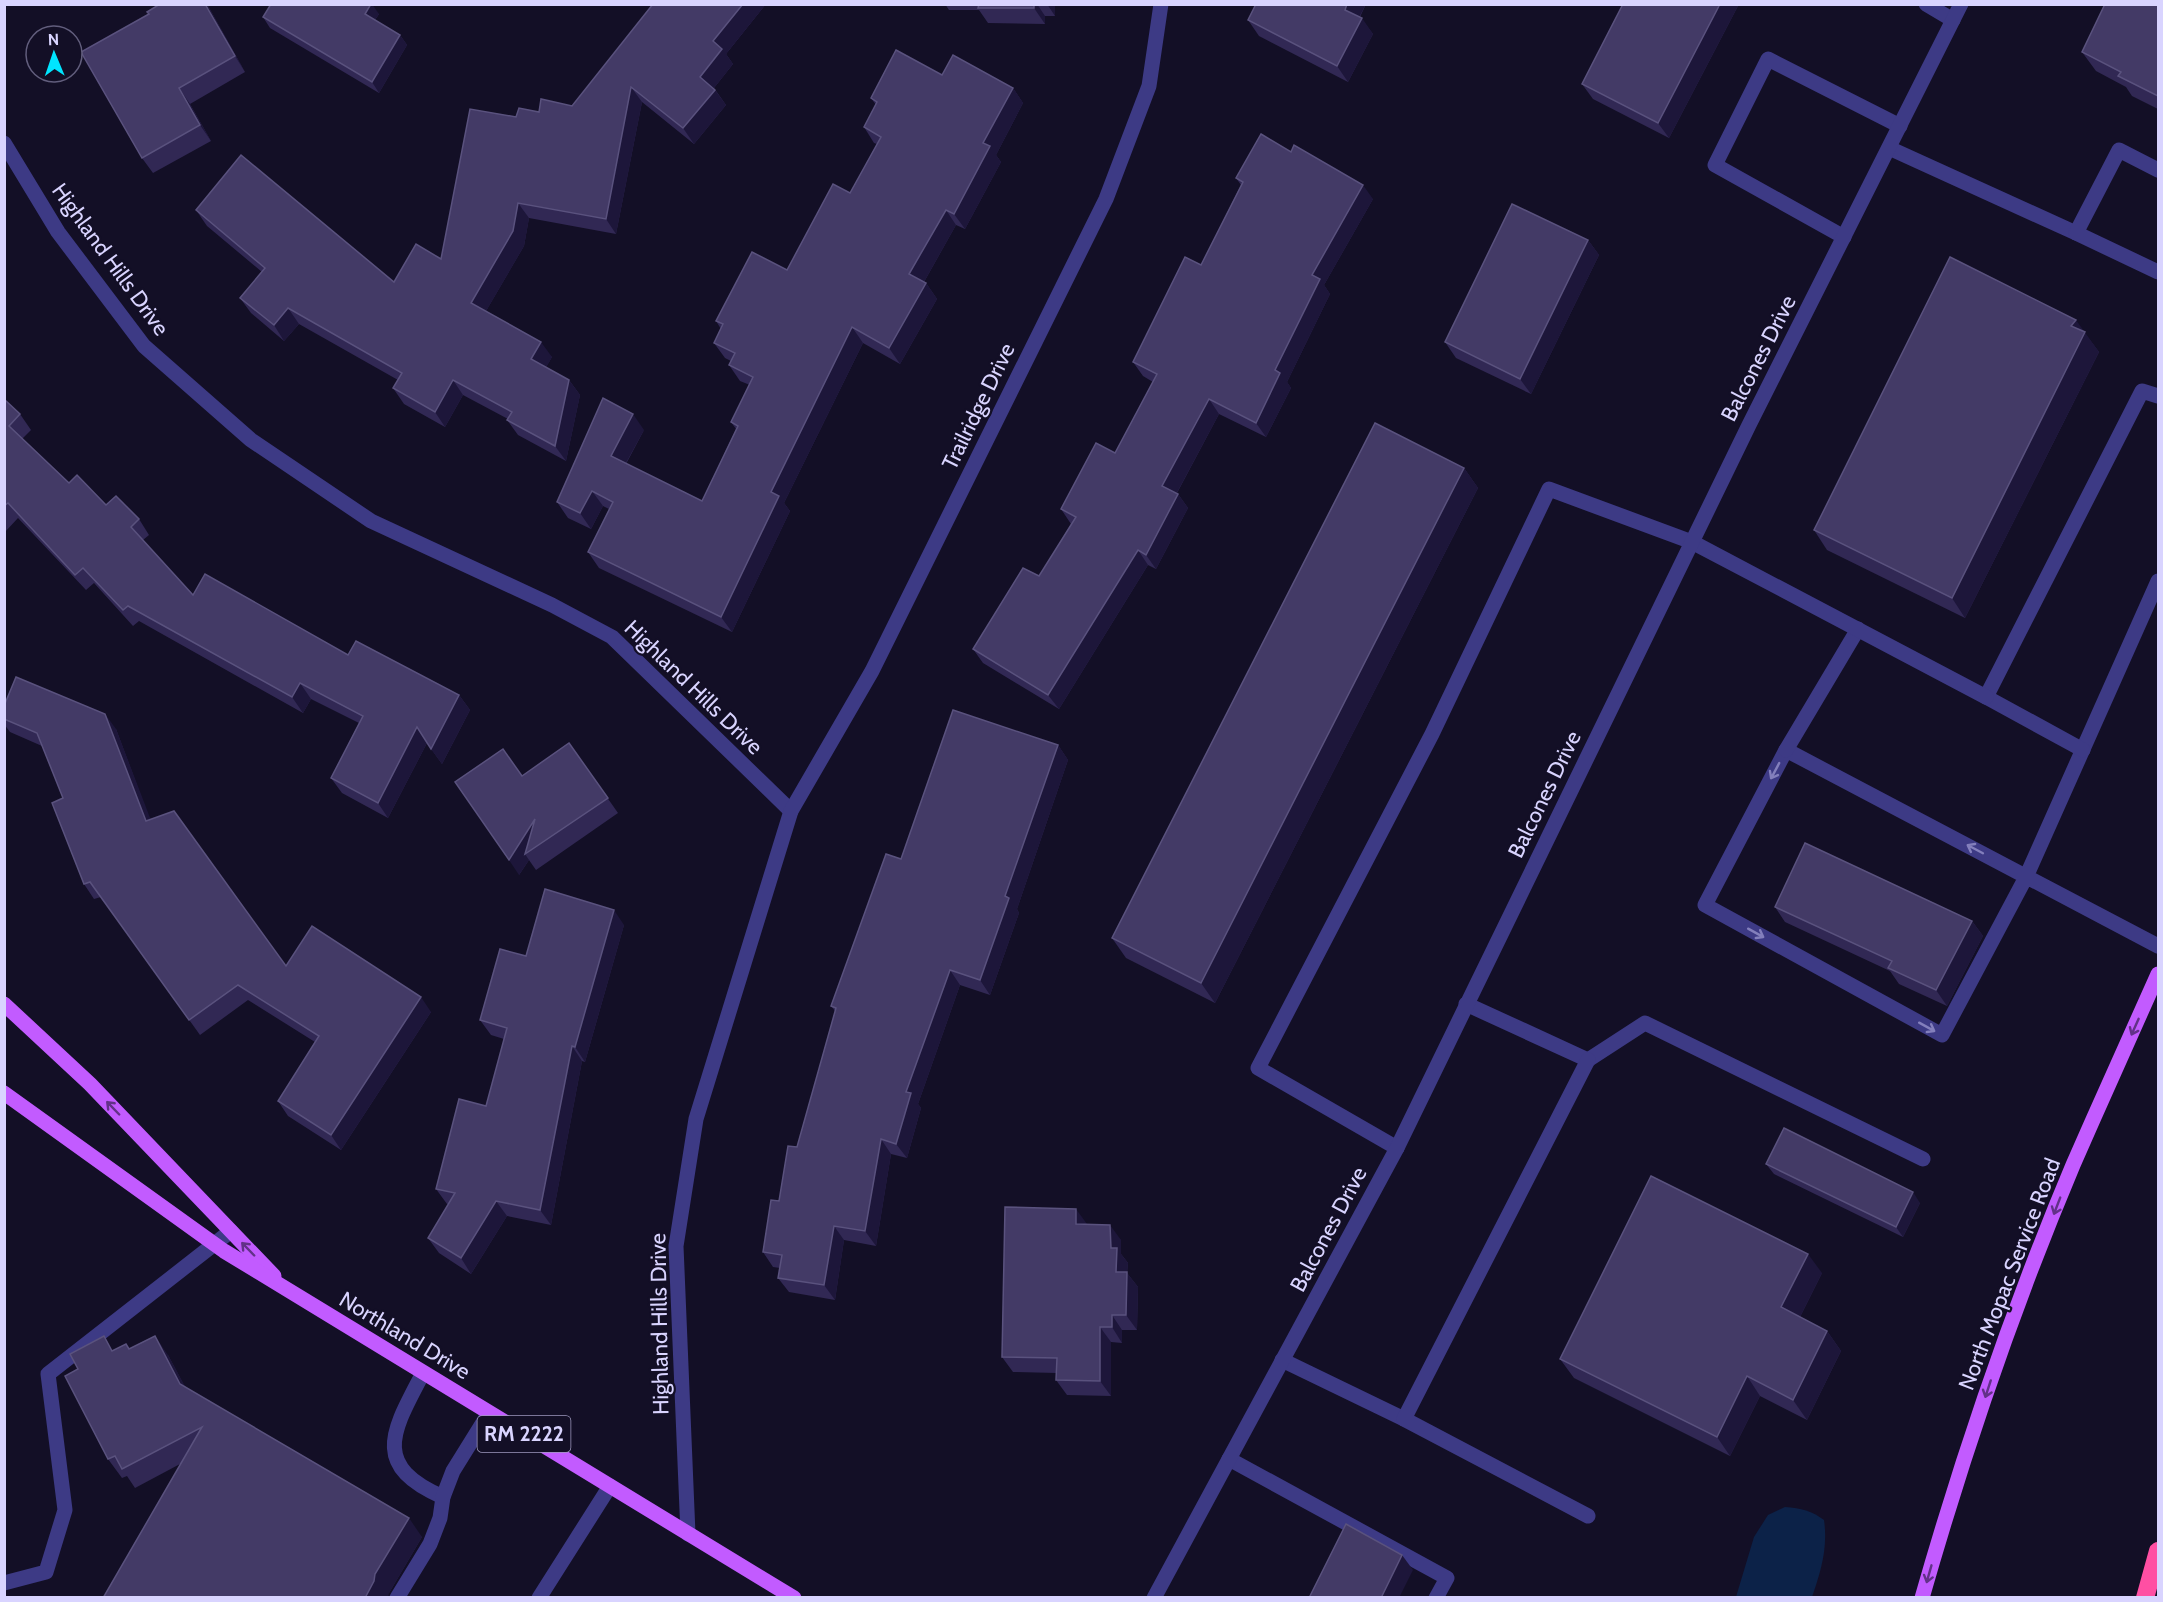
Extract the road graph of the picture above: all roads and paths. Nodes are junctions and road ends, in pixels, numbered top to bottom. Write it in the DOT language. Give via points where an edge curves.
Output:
graph roads {
  1 [pos="1161,4"];
  2 [pos="1926,4"];
  3 [pos="1961,4"];
  4 [pos="1953,20"];
  5 [pos="1900,126"];
  6 [pos="4,144"];
  7 [pos="1889,148"];
  8 [pos="2158,170"];
  9 [pos="2076,233"];
  10 [pos="1844,237"];
  11 [pos="2158,272"];
  12 [pos="2158,396"];
  13 [pos="1692,542"];
  14 [pos="2158,581"];
  15 [pos="1858,629"];
  16 [pos="1986,697"];
  17 [pos="1786,750"];
  18 [pos="2083,750"];
  19 [pos="791,811"];
  20 [pos="2026,877"];
  21 [pos="2158,946"];
  22 [pos="2158,974"];
  23 [pos="4,1004"];
  24 [pos="1466,1004"];
  25 [pos="1588,1060"];
  26 [pos="4,1093"];
  27 [pos="1396,1148"];
  28 [pos="1923,1159"];
  29 [pos="231,1231"];
  30 [pos="215,1245"];
  31 [pos="289,1291"];
  32 [pos="1282,1360"];
  33 [pos="423,1373"];
  34 [pos="489,1413"];
  35 [pos="1404,1419"];
  36 [pos="1229,1459"];
  37 [pos="610,1486"];
  38 [pos="443,1497"];
  39 [pos="1588,1516"];
  40 [pos="688,1534"];
  41 [pos="2158,1551"];
  42 [pos="4,1583"];
  43 [pos="397,1598"];
  44 [pos="539,1598"];
  45 [pos="794,1598"];
  46 [pos="1155,1598"];
  47 [pos="1436,1598"];
  48 [pos="1922,1598"];
  49 [pos="2145,1598"];
  1 -- 19 [label="street, Trailridge Drive" via="1149,86 1106,199 872,671"];
  2 -- 4 [label="street"];
  3 -- 4 [label="street, Balcones Drive"];
  4 -- 5 [label="street, Balcones Drive"];
  5 -- 7 [label="street, Balcones Drive"];
  5 -- 10 [label="street" via="1768,58 1715,165"];
  6 -- 19 [label="street, Highland Hills Drive" via="58,232 144,346 251,441 371,520 612,637"];
  7 -- 9 [label="street"];
  7 -- 10 [label="street, Balcones Drive"];
  8 -- 9 [label="street" via="2119,150"];
  9 -- 11 [label="street"];
  10 -- 13 [label="street, Balcones Drive"];
  12 -- 16 [label="street" via="2142,391"];
  13 -- 15 [label="street"];
  13 -- 24 [label="street, Balcones Drive"];
  13 -- 27 [label="street" via="1549,489 1432,734 1257,1068"];
  14 -- 18 [label="street"];
  15 -- 16 [label="street"];
  15 -- 17 [label="street"];
  16 -- 18 [label="street"];
  20 -- 17 [label="street, one-way"];
  17 -- 20 [label="street, one-way" via="1705,905 1942,1035"];
  18 -- 20 [label="street"];
  19 -- 40 [label="street, Highland Hills Drive" via="696,1119 678,1234"];
  20 -- 21 [label="street"];
  22 -- 48 [label="main road, North Mopac Service Road, one-way" via="2073,1166 2000,1354"];
  29 -- 23 [label="main road, RM 2222, one-way" via="90,1084"];
  24 -- 25 [label="street"];
  24 -- 27 [label="street, Balcones Drive"];
  25 -- 28 [label="street" via="1645,1023"];
  25 -- 35 [label="street"];
  26 -- 30 [label="main road, Northland Drive / RM 2222"];
  27 -- 32 [label="street, Balcones Drive"];
  29 -- 30 [label="street"];
  31 -- 29 [label="main road, RM 2222, one-way"];
  30 -- 31 [label="main road, Northland Drive / RM 2222"];
  30 -- 42 [label="street" via="48,1374 65,1510 46,1572"];
  31 -- 33 [label="main road, Northland Drive / RM 2222"];
  32 -- 35 [label="street"];
  32 -- 36 [label="street, Balcones Drive"];
  33 -- 34 [label="main road, Northland Drive / RM 2222"];
  33 -- 38 [label="street" via="398,1422 393,1441 398,1462 408,1476"];
  34 -- 37 [label="main road, Northland Drive / RM 2222"];
  34 -- 38 [label="street" via="453,1471"];
  35 -- 39 [label="street"];
  36 -- 46 [label="street, Balcones Drive"];
  36 -- 47 [label="street" via="1447,1578"];
  37 -- 40 [label="main road, Northland Drive / RM 2222"];
  37 -- 44 [label="street"];
  38 -- 43 [label="street" via="430,1544"];
  40 -- 45 [label="main road, Northland Drive / RM 2222"];
  41 -- 49 [label="highway"];
}
